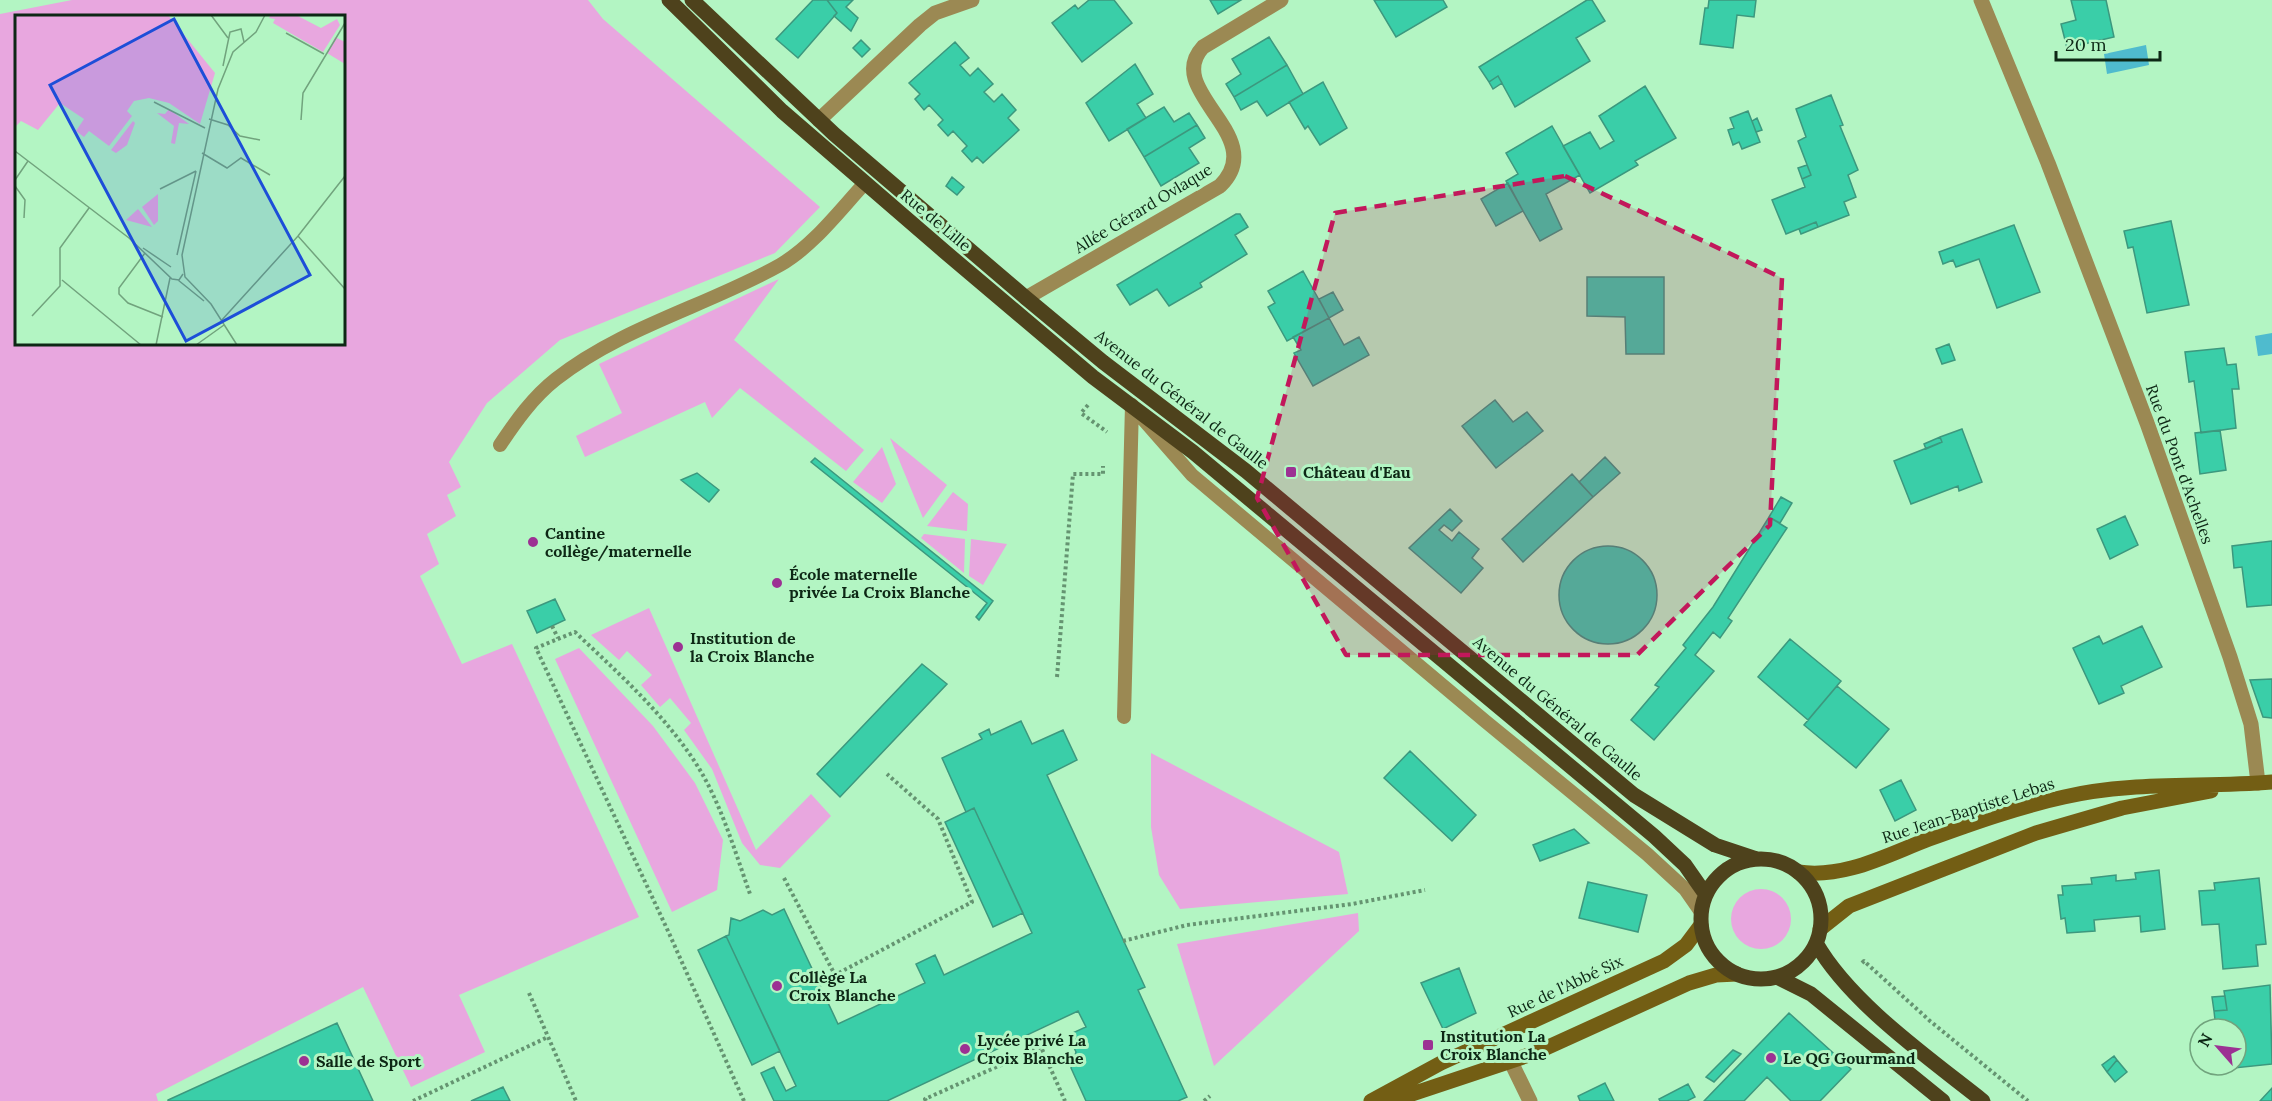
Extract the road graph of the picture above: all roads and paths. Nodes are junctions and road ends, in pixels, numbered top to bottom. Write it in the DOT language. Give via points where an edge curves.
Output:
graph roads {
  1 [pos="669,0"];
  2 [pos="692,0"];
  3 [pos="972,0"];
  4 [pos="1281,0"];
  5 [pos="1981,0"];
  6 [pos="819,120"];
  7 [pos="865,183"];
  8 [pos="1026,298"];
  9 [pos="1105,386"];
  10 [pos="1132,405"];
  11 [pos="1106,442"];
  12 [pos="500,444"];
  13 [pos="1104,463"];
  14 [pos="552,626"];
  15 [pos="558,638"];
  16 [pos="1058,677"];
  17 [pos="1124,717"];
  18 [pos="887,774"];
  19 [pos="2265,783"];
  20 [pos="1757,859"];
  21 [pos="1798,872"];
  22 [pos="784,878"];
  23 [pos="1425,890"];
  24 [pos="750,894"];
  25 [pos="1706,895"];
  26 [pos="1701,919"];
  27 [pos="1818,936"];
  28 [pos="1123,941"];
  29 [pos="1864,961"];
  30 [pos="1737,974"];
  31 [pos="1777,977"];
  32 [pos="529,993"];
  33 [pos="548,1036"];
  34 [pos="1511,1062"];
  35 [pos="1210,1096"];
  36 [pos="413,1101"];
  37 [pos="576,1101"];
  38 [pos="744,1101"];
  39 [pos="926,1101"];
  40 [pos="1065,1101"];
  41 [pos="1204,1101"];
  42 [pos="1371,1101"];
  43 [pos="1391,1101"];
  44 [pos="1530,1101"];
  45 [pos="1943,1101"];
  46 [pos="1983,1101"];
  47 [pos="2028,1101"];
  1 -- 7 [label="main road, Rue de Lille" via="765,94"];
  2 -- 6 [label="main road, Avenue du Général de Gaulle"];
  3 -- 6 [label="street" via="935,13"];
  4 -- 8 [label="street, Allée Gérard Ovlaque" via="1203,47 1195,56 1193,75 1233,145 1234,167 1228,178"];
  5 -- 19 [label="street, Rue du Pont d'Achelles" via="2048,163 2142,412 2230,657"];
  6 -- 8 [label="main road, Avenue du Général de Gaulle"];
  7 -- 9 [label="main road, Rue de Lille"];
  7 -- 12 [label="lane" via="813,239 781,264 590,356 555,380 522,412"];
  8 -- 20 [label="main road, Avenue du Général de Gaulle" via="1287,505 1634,795 1715,845"];
  9 -- 10 [label="main road, Rue de Lille"];
  9 -- 11 [label="path" via="1081,413 1107,432"];
  10 -- 17 [label="lane"];
  10 -- 25 [label="main road, Rue de Lille" via="1654,836 1685,865"];
  10 -- 26 [label="lane" via="1192,476 1647,854 1684,889"];
  13 -- 16 [label="path" via="1103,474 1073,474"];
  14 -- 15 [label="path"];
  15 -- 24 [label="path" via="575,632 655,709 694,760 725,824"];
  15 -- 38 [label="path" via="536,648"];
  18 -- 22 [label="path" via="938,819 972,902 835,975"];
  19 -- 21 [label="main road, Rue Jean-Baptiste Lebas" via="2104,789 1978,822 1842,871"];
  19 -- 27 [label="main road" via="2122,808 2036,833 1849,906"];
  20 -- 21 [label="main road" via="1779,861"];
  20 -- 25 [label="main road" via="1729,868"];
  21 -- 27 [label="main road" via="1816,894 1821,915"];
  23 -- 28 [label="path" via="1352,904 1187,925"];
  25 -- 26 [label="main road"];
  26 -- 30 [label="main road" via="1710,952"];
  26 -- 42 [label="main road, Rue de l'Abbé Six" via="1686,945 1664,961 1441,1063"];
  27 -- 31 [label="main road" via="1803,962"];
  27 -- 46 [label="main road" via="1836,972 1886,1022"];
  29 -- 47 [label="path" via="1930,1022"];
  30 -- 31 [label="main road" via="1760,979"];
  30 -- 34 [label="main road" via="1689,983"];
  31 -- 45 [label="main road" via="1811,994"];
  32 -- 33 [label="path"];
  33 -- 36 [label="path"];
  33 -- 37 [label="path"];
  34 -- 43 [label="main road"];
  34 -- 44 [label="street"];
  35 -- 41 [label="path"];
  39 -- 40 [label="path" via="1041,1047"];
}
